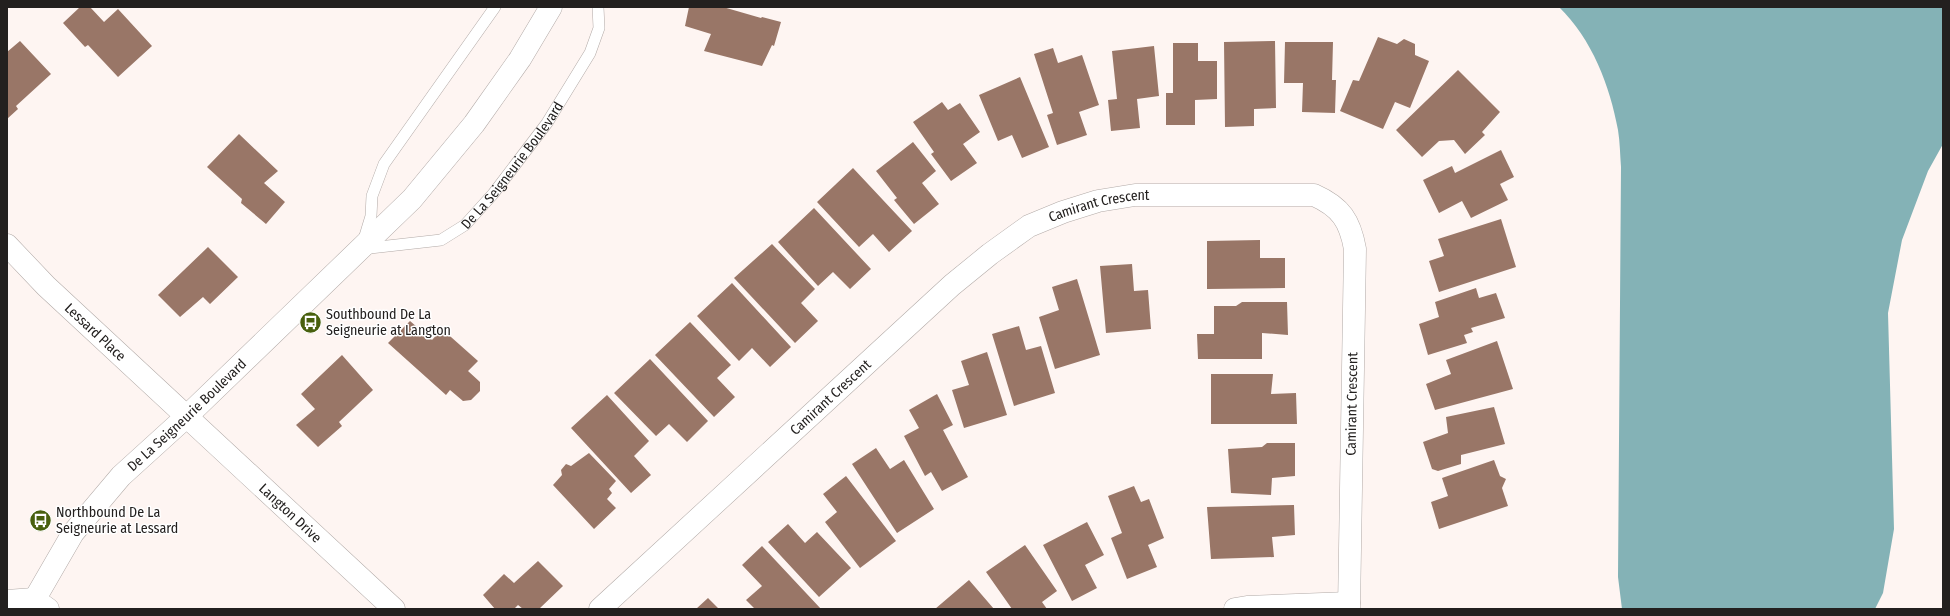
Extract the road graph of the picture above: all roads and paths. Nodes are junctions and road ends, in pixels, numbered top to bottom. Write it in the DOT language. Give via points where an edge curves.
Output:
graph roads {
  1 [pos="495,7"];
  2 [pos="551,7"];
  3 [pos="598,7"];
  4 [pos="7,245"];
  5 [pos="362,249"];
  6 [pos="186,417"];
  7 [pos="7,601"];
  8 [pos="37,606"];
  9 [pos="1349,606"];
  10 [pos="394,609"];
  11 [pos="600,609"];
  12 [pos="1235,609"];
  1 -- 5 [label="lane" via="384,164 372,196 371,216"];
  2 -- 5 [label="street, De La Seigneurie Boulevard" via="520,58 474,124 412,199"];
  3 -- 5 [label="lane, De La Seigneurie Boulevard" via="599,28 590,53 547,123 493,194 465,225 441,240"];
  4 -- 6 [label="street, Lessard Place" via="46,286"];
  5 -- 6 [label="street, De La Seigneurie Boulevard"];
  6 -- 8 [label="street, De La Seigneurie Boulevard" via="121,476 73,533"];
  6 -- 10 [label="street, Langton Drive"];
  7 -- 8 [label="street, De La Seigneurie Boulevard"];
  9 -- 11 [label="street, Camirant Crescent" via="1356,249 1352,231 1342,214 1330,202 1314,195 1135,195 1098,201 1063,212 1029,226 990,254 952,285"];
  9 -- 12 [label="street"];
}
